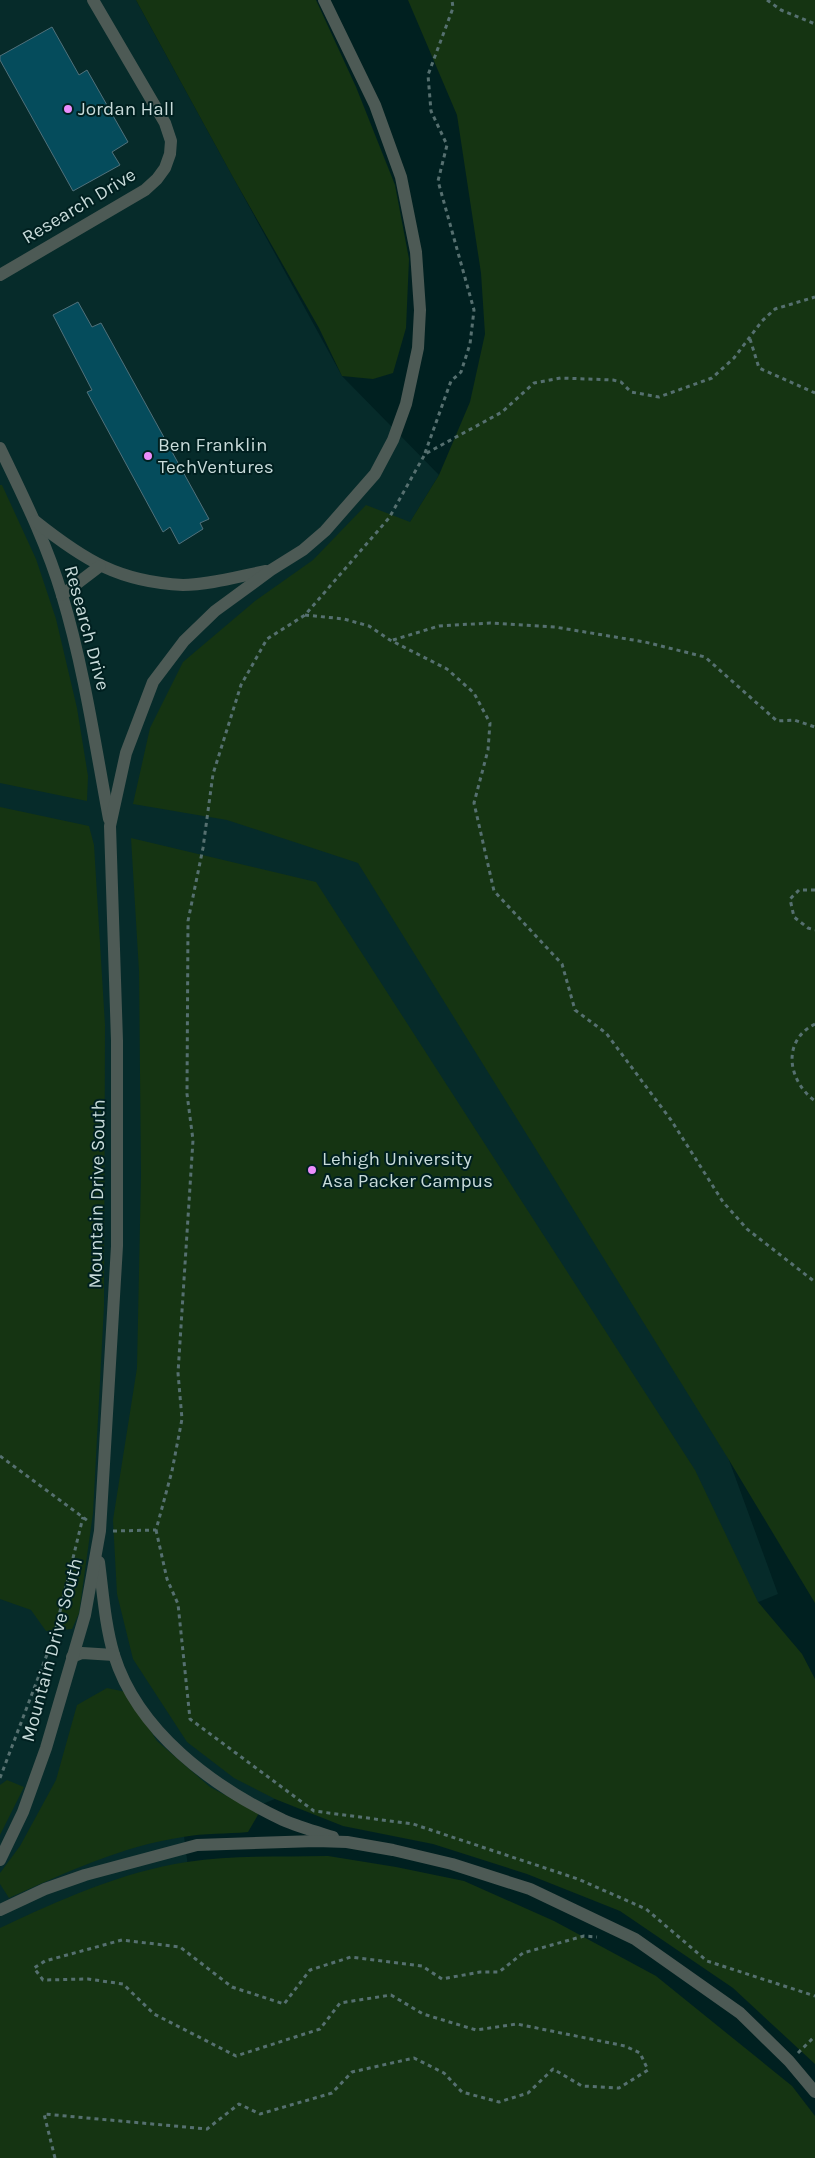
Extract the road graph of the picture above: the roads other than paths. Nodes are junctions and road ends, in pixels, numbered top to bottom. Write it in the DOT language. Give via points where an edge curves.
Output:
graph roads {
  1 [pos="93,0"];
  2 [pos="324,0"];
  3 [pos="0,275"];
  4 [pos="0,448"];
  5 [pos="35,521"];
  6 [pos="100,566"];
  7 [pos="271,570"];
  8 [pos="62,595"];
  9 [pos="110,826"];
  10 [pos="97,1552"];
  11 [pos="114,1655"];
  12 [pos="72,1657"];
  13 [pos="347,1842"];
  14 [pos="0,1860"];
  15 [pos="0,1910"];
  16 [pos="815,2092"];
  1 -- 3 [label="street, Research Drive" via="165,124 171,141 165,168 145,190"];
  2 -- 7 [label="street, Mountain Drive South" via="375,105 401,177 416,252 420,310 418,348 406,404 393,440 375,474 325,531 303,550"];
  4 -- 5 [label="street, Research Drive"];
  5 -- 6 [label="street, Mountain Drive South" via="68,547"];
  5 -- 8 [label="street, Research Drive"];
  6 -- 7 [label="street, Mountain Drive South" via="125,577 184,585"];
  6 -- 8 [label="street"];
  7 -- 9 [label="street, Mountain Drive South" via="215,611 184,641 153,682 126,753"];
  8 -- 9 [label="street, Research Drive" via="86,697"];
  9 -- 10 [label="street, Mountain Drive South" via="117,1041 118,1246"];
  10 -- 11 [label="street"];
  10 -- 12 [label="street, Mountain Drive South" via="85,1615"];
  11 -- 12 [label="street" via="82,1653"];
  11 -- 13 [label="street" via="122,1676 149,1719 209,1777 285,1821"];
  12 -- 14 [label="street, Mountain Drive South" via="38,1771"];
  13 -- 15 [label="street" via="197,1845 85,1875"];
  13 -- 16 [label="street" via="452,1864 530,1889 635,1939 740,2013"];
}
